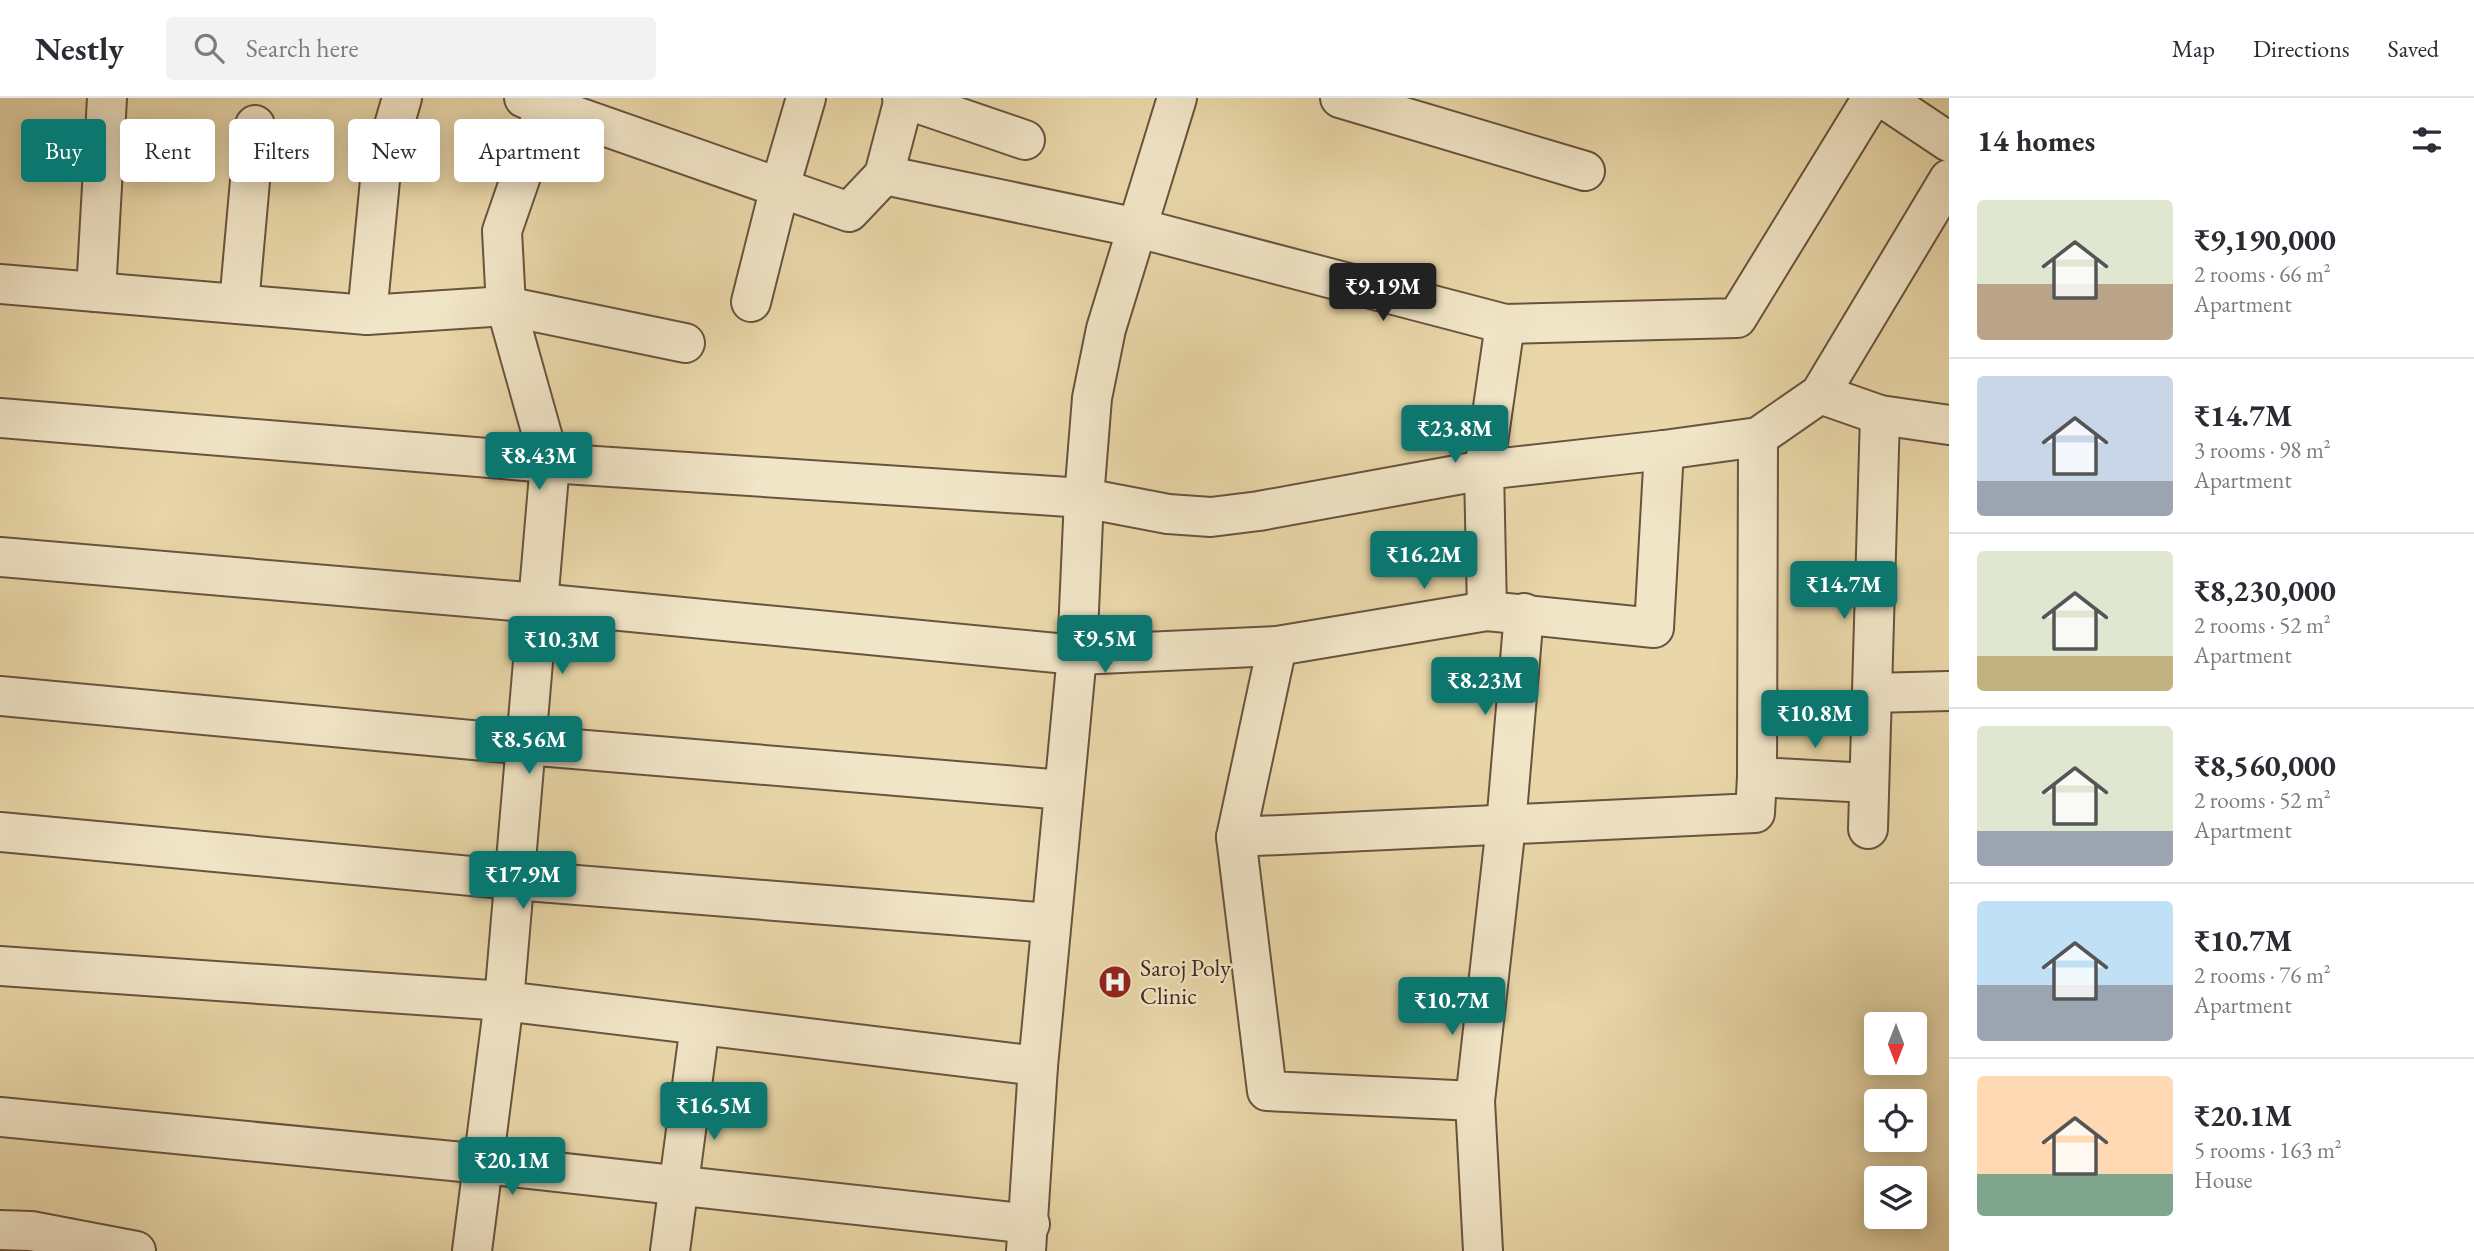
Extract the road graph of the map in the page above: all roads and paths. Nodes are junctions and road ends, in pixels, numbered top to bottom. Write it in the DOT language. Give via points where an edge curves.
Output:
graph roads {
  1 [pos="107,98"];
  2 [pos="402,98"];
  3 [pos="806,98"];
  4 [pos="903,98"];
  5 [pos="1177,98"];
  6 [pos="1340,98"];
  7 [pos="1872,98"];
  8 [pos="1883,98"];
  9 [pos="539,100"];
  10 [pos="1025,140"];
  11 [pos="1949,142"];
  12 [pos="1585,171"];
  13 [pos="884,175"];
  14 [pos="1949,179"];
  15 [pos="250,182"];
  16 [pos="780,187"];
  17 [pos="1139,228"];
  18 [pos="0,284"];
  19 [pos="96,292"];
  20 [pos="751,302"];
  21 [pos="239,304"];
  22 [pos="506,306"];
  23 [pos="368,315"];
  24 [pos="1505,324"];
  25 [pos="685,343"];
  26 [pos="1820,394"];
  27 [pos="1880,415"];
  28 [pos="0,418"];
  29 [pos="1949,425"];
  30 [pos="1758,437"];
  31 [pos="1664,450"];
  32 [pos="550,463"];
  33 [pos="1484,470"];
  34 [pos="1084,498"];
  35 [pos="0,557"];
  36 [pos="538,603"];
  37 [pos="1505,612"];
  38 [pos="1277,646"];
  39 [pos="1077,655"];
  40 [pos="1949,691"];
  41 [pos="1872,693"];
  42 [pos="0,696"];
  43 [pos="526,746"];
  44 [pos="1757,777"];
  45 [pos="1869,783"];
  46 [pos="1064,790"];
  47 [pos="1506,825"];
  48 [pos="1868,828"];
  49 [pos="0,832"];
  50 [pos="1236,837"];
  51 [pos="514,880"];
  52 [pos="1051,923"];
  53 [pos="0,966"];
  54 [pos="504,1001"];
  55 [pos="700,1025"];
  56 [pos="1038,1066"];
  57 [pos="1475,1101"];
  58 [pos="0,1118"];
  59 [pos="483,1164"];
  60 [pos="677,1185"];
  61 [pos="0,1230"];
  62 [pos="1028,1238"];
  63 [pos="136,1251"];
  64 [pos="472,1251"];
  65 [pos="670,1251"];
  66 [pos="1483,1251"];
  1 -- 19 [label="street"];
  2 -- 23 [label="street" via="381,170"];
  3 -- 16 [label="street"];
  4 -- 10 [label="street"];
  4 -- 13 [label="street"];
  5 -- 17 [label="street"];
  6 -- 12 [label="street"];
  7 -- 24 [label="street" via="1737,318"];
  8 -- 11 [label="street"];
  9 -- 16 [label="street"];
  9 -- 22 [label="street" via="502,230"];
  13 -- 16 [label="street" via="849,212"];
  13 -- 17 [label="street"];
  14 -- 26 [label="street"];
  15 -- 21 [label="street"];
  16 -- 20 [label="street"];
  17 -- 24 [label="street"];
  17 -- 34 [label="street" via="1106,329 1092,398"];
  18 -- 19 [label="street"];
  19 -- 21 [label="street"];
  21 -- 23 [label="street"];
  22 -- 23 [label="street"];
  22 -- 25 [label="street"];
  22 -- 32 [label="street"];
  24 -- 33 [label="street"];
  26 -- 27 [label="street"];
  26 -- 30 [label="street"];
  27 -- 29 [label="street"];
  27 -- 41 [label="street"];
  28 -- 32 [label="street"];
  30 -- 31 [label="street"];
  30 -- 44 [label="street"];
  31 -- 33 [label="street"];
  31 -- 37 [label="street" via="1654,628"];
  32 -- 34 [label="street"];
  32 -- 36 [label="street"];
  33 -- 34 [label="street" via="1211,517"];
  33 -- 37 [label="street"];
  34 -- 39 [label="street"];
  35 -- 36 [label="street"];
  36 -- 39 [label="street"];
  36 -- 43 [label="street"];
  37 -- 38 [label="street"];
  37 -- 47 [label="street"];
  38 -- 39 [label="street"];
  38 -- 50 [label="street"];
  39 -- 46 [label="street"];
  40 -- 41 [label="street"];
  41 -- 45 [label="street"];
  42 -- 43 [label="street"];
  43 -- 46 [label="street"];
  43 -- 51 [label="street"];
  44 -- 45 [label="street"];
  44 -- 47 [label="street" via="1755,813"];
  45 -- 48 [label="street"];
  46 -- 52 [label="street"];
  47 -- 50 [label="street"];
  47 -- 57 [label="street"];
  49 -- 51 [label="street"];
  50 -- 57 [label="street" via="1266,1091"];
  51 -- 52 [label="street"];
  51 -- 54 [label="street"];
  52 -- 56 [label="street"];
  53 -- 54 [label="street"];
  54 -- 55 [label="street"];
  54 -- 59 [label="street"];
  55 -- 56 [label="street"];
  55 -- 60 [label="street"];
  56 -- 62 [label="street"];
  57 -- 66 [label="street"];
  58 -- 59 [label="street"];
  59 -- 60 [label="street"];
  59 -- 64 [label="street"];
  60 -- 62 [label="street"];
  60 -- 65 [label="street"];
  61 -- 63 [label="street" via="31,1231"];
}
